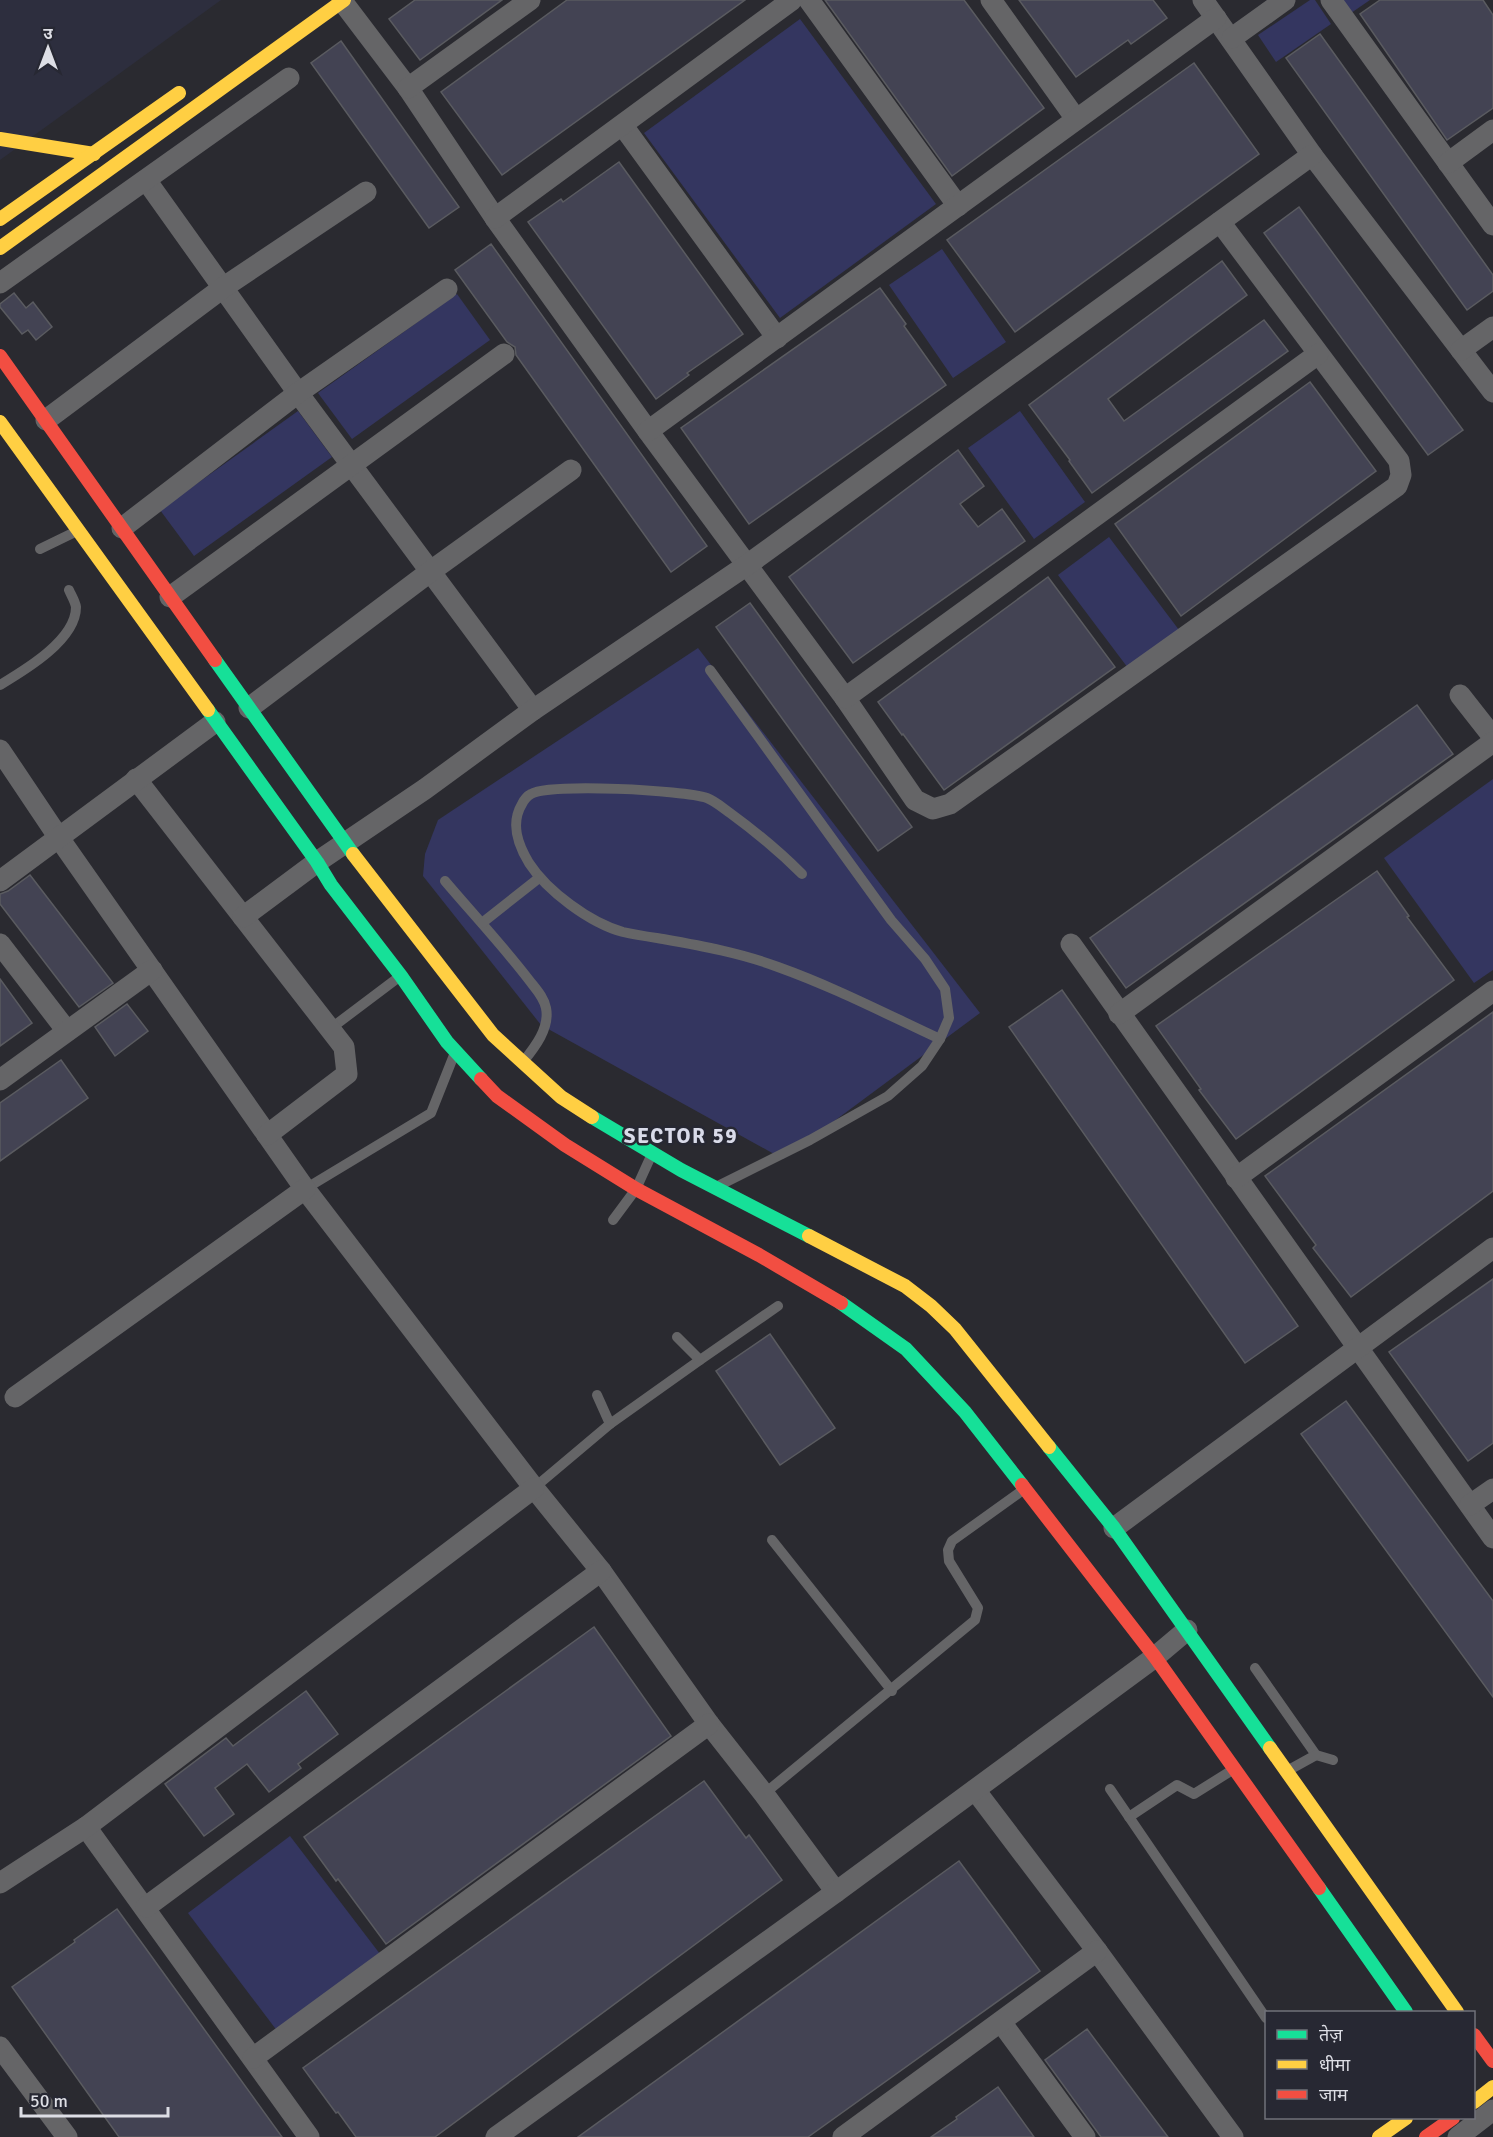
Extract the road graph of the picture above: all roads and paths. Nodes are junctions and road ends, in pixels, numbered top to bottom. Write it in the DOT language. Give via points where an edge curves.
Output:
graph roads {
  1 [pos="530,0"];
  2 [pos="792,0"];
  3 [pos="809,0"];
  4 [pos="991,0"];
  5 [pos="1203,0"];
  6 [pos="1285,0"];
  7 [pos="1330,0"];
  8 [pos="343,1"];
  9 [pos="1216,18"];
  10 [pos="1232,38"];
  11 [pos="289,78"];
  12 [pos="189,87"];
  13 [pos="408,88"];
  14 [pos="1077,120"];
  15 [pos="623,126"];
  16 [pos="1493,130"];
  17 [pos="0,139"];
  18 [pos="94,154"];
  19 [pos="1312,155"];
  20 [pos="1448,163"];
  21 [pos="146,180"];
  22 [pos="366,192"];
  23 [pos="958,206"];
  24 [pos="495,218"];
  25 [pos="0,219"];
  26 [pos="1220,222"];
  27 [pos="1493,225"];
  28 [pos="0,248"];
  29 [pos="0,283"];
  30 [pos="224,287"];
  31 [pos="447,289"];
  32 [pos="1493,327"];
  33 [pos="777,338"];
  34 [pos="1461,350"];
  35 [pos="504,354"];
  36 [pos="1318,354"];
  37 [pos="0,356"];
  38 [pos="1493,392"];
  39 [pos="298,393"];
  40 [pos="46,420"];
  41 [pos="0,422"];
  42 [pos="648,431"];
  43 [pos="351,464"];
  44 [pos="571,470"];
  45 [pos="122,528"];
  46 [pos="77,531"];
  47 [pos="40,549"];
  48 [pos="747,565"];
  49 [pos="431,571"];
  50 [pos="69,590"];
  51 [pos="170,597"];
  52 [pos="710,670"];
  53 [pos="0,685"];
  54 [pos="1460,695"];
  55 [pos="845,698"];
  56 [pos="249,708"];
  57 [pos="534,710"];
  58 [pos="215,722"];
  59 [pos="1493,737"];
  60 [pos="1493,742"];
  61 [pos="0,750"];
  62 [pos="136,779"];
  63 [pos="59,838"];
  64 [pos="345,843"];
  65 [pos="317,862"];
  66 [pos="802,874"];
  67 [pos="538,878"];
  68 [pos="0,881"];
  69 [pos="445,881"];
  70 [pos="243,917"];
  71 [pos="482,923"];
  72 [pos="0,944"];
  73 [pos="1071,944"];
  74 [pos="152,970"];
  75 [pos="401,976"];
  76 [pos="1493,991"];
  77 [pos="1119,1014"];
  78 [pos="330,1029"];
  79 [pos="67,1031"];
  80 [pos="940,1039"];
  81 [pos="455,1051"];
  82 [pos="523,1062"];
  83 [pos="0,1080"];
  84 [pos="267,1136"];
  85 [pos="652,1153"];
  86 [pos="1236,1178"];
  87 [pos="715,1188"];
  88 [pos="305,1189"];
  89 [pos="636,1189"];
  90 [pos="613,1220"];
  91 [pos="1493,1248"];
  92 [pos="778,1306"];
  93 [pos="677,1336"];
  94 [pos="1358,1348"];
  95 [pos="700,1360"];
  96 [pos="597,1395"];
  97 [pos="15,1397"];
  98 [pos="610,1424"];
  99 [pos="534,1488"];
  100 [pos="1024,1488"];
  101 [pos="1493,1489"];
  102 [pos="1470,1505"];
  103 [pos="1114,1528"];
  104 [pos="1493,1538"];
  105 [pos="772,1540"];
  106 [pos="601,1571"];
  107 [pos="1187,1630"];
  108 [pos="1155,1657"];
  109 [pos="1255,1668"];
  110 [pos="892,1690"];
  111 [pos="709,1724"];
  112 [pos="1316,1755"];
  113 [pos="1333,1760"];
  114 [pos="1234,1769"];
  115 [pos="1287,1771"];
  116 [pos="1110,1789"];
  117 [pos="975,1790"];
  118 [pos="764,1794"];
  119 [pos="1129,1817"];
  120 [pos="86,1827"];
  121 [pos="0,1883"];
  122 [pos="836,1892"];
  123 [pos="146,1907"];
  124 [pos="1097,1951"];
  125 [pos="1405,2011"];
  126 [pos="1456,2011"];
  127 [pos="1265,2017"];
  128 [pos="1001,2022"];
  129 [pos="1475,2038"];
  130 [pos="0,2047"];
  131 [pos="253,2058"];
  132 [pos="1489,2058"];
  133 [pos="1493,2087"];
  134 [pos="1475,2100"];
  135 [pos="1493,2110"];
  136 [pos="1405,2119"];
  137 [pos="1452,2119"];
  138 [pos="847,2136"];
  139 [pos="67,2137"];
  140 [pos="309,2137"];
  141 [pos="496,2137"];
  142 [pos="1085,2137"];
  143 [pos="1233,2137"];
  144 [pos="1379,2137"];
  145 [pos="1426,2137"];
  146 [pos="1458,2137"];
  1 -- 13 [label="street"];
  2 -- 15 [label="street"];
  3 -- 23 [label="street"];
  4 -- 14 [label="street"];
  5 -- 9 [label="street"];
  6 -- 10 [label="street"];
  7 -- 20 [label="street"];
  8 -- 13 [label="street"];
  8 -- 28 [label="street"];
  9 -- 10 [label="street"];
  9 -- 14 [label="street"];
  10 -- 19 [label="street"];
  11 -- 21 [label="street"];
  12 -- 18 [label="street"];
  13 -- 24 [label="street"];
  14 -- 23 [label="street"];
  15 -- 24 [label="street"];
  15 -- 33 [label="street"];
  16 -- 20 [label="street"];
  17 -- 18 [label="street"];
  18 -- 25 [label="street"];
  19 -- 26 [label="street"];
  19 -- 34 [label="street"];
  20 -- 27 [label="street"];
  21 -- 29 [label="street"];
  21 -- 30 [label="street"];
  22 -- 30 [label="street"];
  23 -- 33 [label="street"];
  24 -- 42 [label="street"];
  26 -- 36 [label="street"];
  26 -- 48 [label="street"];
  30 -- 39 [label="street"];
  30 -- 40 [label="street"];
  31 -- 39 [label="street"];
  32 -- 34 [label="street"];
  33 -- 42 [label="street"];
  34 -- 38 [label="street"];
  35 -- 43 [label="street"];
  36 -- 55 [label="street"];
  36 -- 55 [label="street" via="1399,462 1401,475 1397,486 951,804 933,809 915,800"];
  37 -- 40 [label="street"];
  39 -- 43 [label="street"];
  39 -- 45 [label="street"];
  40 -- 45 [label="street"];
  41 -- 46 [label="street"];
  42 -- 48 [label="street"];
  43 -- 49 [label="street"];
  43 -- 51 [label="street"];
  44 -- 49 [label="street"];
  45 -- 51 [label="street"];
  46 -- 47 [label="lane"];
  46 -- 58 [label="street"];
  48 -- 55 [label="street"];
  48 -- 57 [label="street"];
  49 -- 56 [label="street"];
  49 -- 57 [label="street"];
  50 -- 53 [label="lane" via="76,605 68,632 36,662"];
  51 -- 56 [label="street"];
  52 -- 80 [label="lane" via="945,989 949,1018"];
  54 -- 59 [label="street"];
  56 -- 64 [label="street"];
  57 -- 64 [label="street"];
  58 -- 62 [label="street"];
  58 -- 65 [label="street"];
  60 -- 77 [label="street"];
  61 -- 63 [label="street"];
  62 -- 63 [label="street"];
  62 -- 70 [label="street"];
  63 -- 68 [label="street"];
  63 -- 74 [label="street"];
  64 -- 65 [label="street"];
  64 -- 82 [label="street" via="493,1035"];
  65 -- 70 [label="street"];
  65 -- 75 [label="street"];
  66 -- 67 [label="lane" via="772,844 710,799 672,792 614,789 540,791 526,798 519,809 516,830 523,853"];
  67 -- 71 [label="lane"];
  67 -- 80 [label="lane" via="603,925 776,966"];
  69 -- 71 [label="lane"];
  70 -- 78 [label="street"];
  71 -- 82 [label="lane" via="513,958 546,1006 540,1037"];
  72 -- 79 [label="street"];
  73 -- 77 [label="street"];
  74 -- 79 [label="street"];
  74 -- 84 [label="street"];
  75 -- 78 [label="lane"];
  75 -- 81 [label="street"];
  76 -- 86 [label="street"];
  77 -- 86 [label="street"];
  78 -- 84 [label="street" via="344,1047 347,1074"];
  79 -- 83 [label="street"];
  80 -- 87 [label="lane" via="922,1066 888,1095"];
  81 -- 88 [label="lane" via="431,1113"];
  81 -- 89 [label="street" via="497,1095 565,1145"];
  82 -- 85 [label="street" via="561,1097"];
  84 -- 88 [label="street"];
  85 -- 87 [label="street"];
  85 -- 89 [label="lane"];
  86 -- 94 [label="street"];
  87 -- 103 [label="street" via="905,1286 931,1306 993,1374"];
  88 -- 97 [label="street"];
  88 -- 99 [label="street"];
  89 -- 90 [label="lane"];
  89 -- 100 [label="street" via="759,1255 847,1307 906,1348 965,1412"];
  91 -- 94 [label="street"];
  92 -- 95 [label="lane"];
  93 -- 95 [label="lane"];
  94 -- 102 [label="street"];
  94 -- 103 [label="street"];
  95 -- 98 [label="lane"];
  96 -- 98 [label="lane"];
  98 -- 99 [label="lane"];
  99 -- 106 [label="street"];
  99 -- 120 [label="street"];
  100 -- 108 [label="street"];
  100 -- 110 [label="lane" via="952,1541 948,1561 978,1614"];
  101 -- 102 [label="street"];
  102 -- 104 [label="street"];
  103 -- 107 [label="street"];
  105 -- 110 [label="lane"];
  106 -- 111 [label="street"];
  106 -- 123 [label="street"];
  107 -- 108 [label="street"];
  107 -- 115 [label="street"];
  108 -- 114 [label="street"];
  108 -- 117 [label="street"];
  109 -- 112 [label="lane"];
  110 -- 118 [label="lane"];
  111 -- 118 [label="street"];
  111 -- 131 [label="street"];
  112 -- 113 [label="lane"];
  112 -- 115 [label="lane"];
  114 -- 119 [label="lane" via="1194,1794 1177,1785"];
  114 -- 125 [label="street"];
  115 -- 126 [label="street"];
  116 -- 119 [label="lane"];
  117 -- 122 [label="street"];
  117 -- 124 [label="street"];
  118 -- 122 [label="street"];
  119 -- 127 [label="lane"];
  120 -- 121 [label="street"];
  120 -- 123 [label="street"];
  122 -- 141 [label="street"];
  123 -- 131 [label="street"];
  124 -- 128 [label="street"];
  124 -- 143 [label="street"];
  128 -- 138 [label="street"];
  128 -- 142 [label="street"];
  129 -- 132 [label="street"];
  130 -- 139 [label="street"];
  131 -- 140 [label="street"];
  133 -- 134 [label="street"];
  135 -- 146 [label="street"];
  136 -- 144 [label="street"];
  137 -- 145 [label="street"];
}
